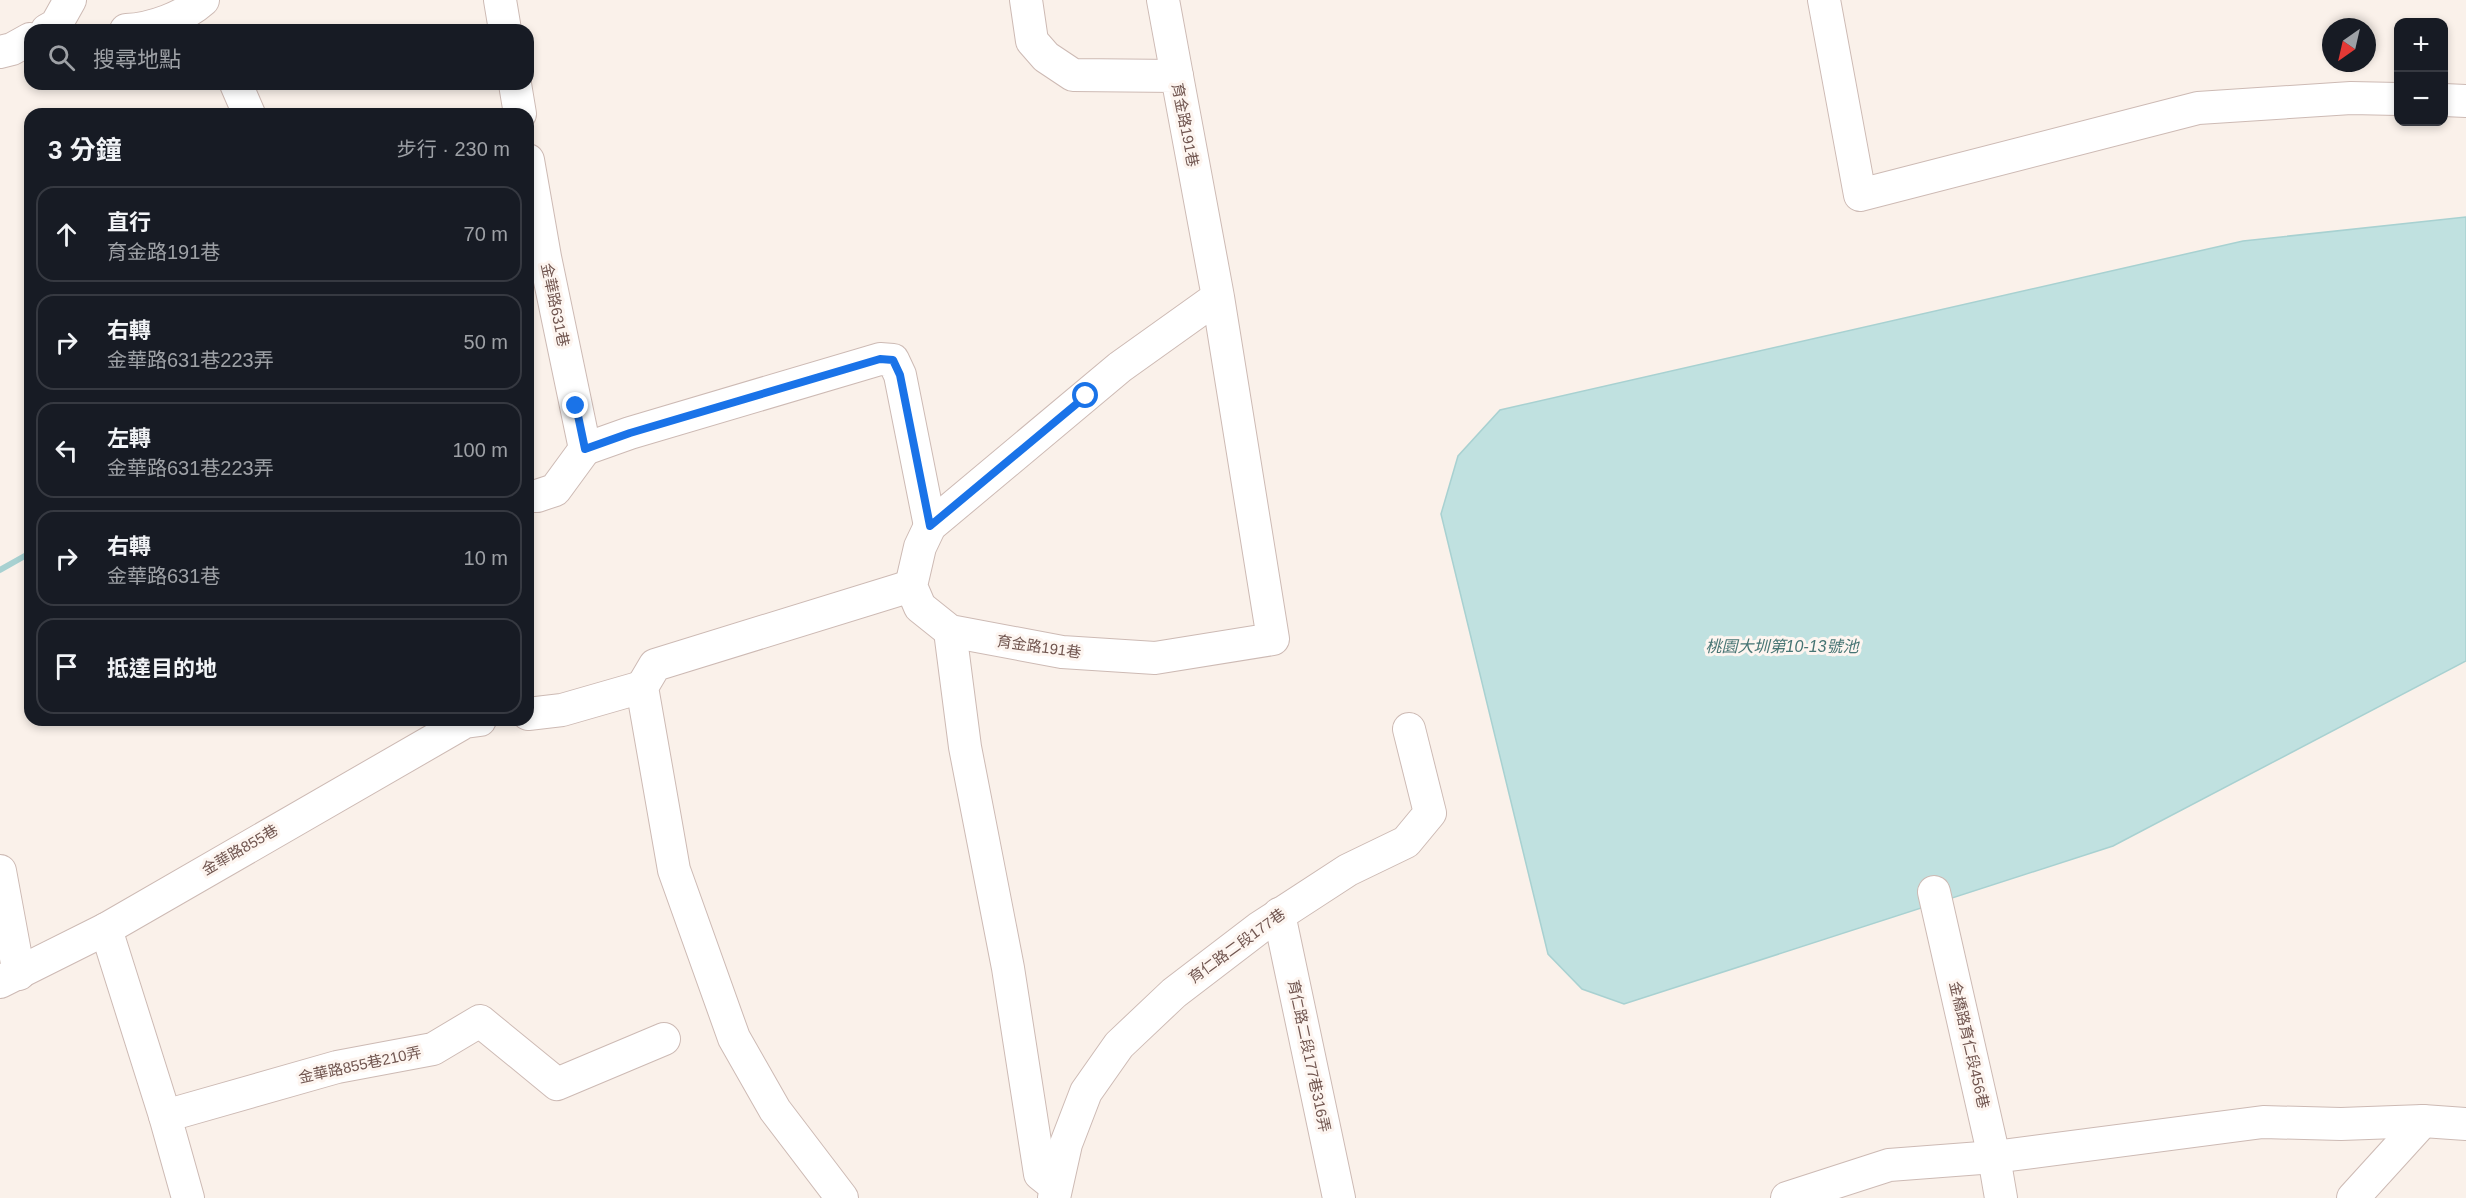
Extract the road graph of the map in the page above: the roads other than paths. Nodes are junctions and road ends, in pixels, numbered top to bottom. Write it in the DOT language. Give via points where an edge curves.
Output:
graph roads {
  1 [pos="500,0"];
  2 [pos="1026,0"];
  3 [pos="1163,0"];
  4 [pos="1824,0"];
  5 [pos="202,12"];
  6 [pos="161,24"];
  7 [pos="504,24"];
  8 [pos="24,42"];
  9 [pos="0,52"];
  10 [pos="1177,76"];
  11 [pos="239,90"];
  12 [pos="516,90"];
  13 [pos="2394,99"];
  14 [pos="2448,100"];
  15 [pos="2466,101"];
  16 [pos="247,108"];
  17 [pos="519,108"];
  18 [pos="534,194"];
  19 [pos="1218,297"];
  20 [pos="585,449"];
  21 [pos="534,496"];
  22 [pos="930,526"];
  23 [pos="911,586"];
  24 [pos="950,631"];
  25 [pos="642,687"];
  26 [pos="534,713"];
  27 [pos="458,726"];
  28 [pos="1409,729"];
  29 [pos="0,871"];
  30 [pos="1934,892"];
  31 [pos="1279,914"];
  32 [pos="106,928"];
  33 [pos="9,978"];
  34 [pos="664,1039"];
  35 [pos="165,1116"];
  36 [pos="2423,1121"];
  37 [pos="2466,1124"];
  38 [pos="1994,1157"];
  39 [pos="1054,1192"];
  40 [pos="2357,1196"];
  41 [pos="188,1198"];
  42 [pos="842,1198"];
  43 [pos="1339,1198"];
  44 [pos="1788,1198"];
  45 [pos="2001,1198"];
  1 -- 7 [label="street"];
  2 -- 10 [label="street, 育金路191巷" via="1032,41 1046,57 1073,75"];
  3 -- 10 [label="street"];
  4 -- 13 [label="street" via="1860,195 2198,108"];
  5 -- 6 [label="street"];
  8 -- 9 [label="street"];
  10 -- 19 [label="street, 育金路191巷"];
  11 -- 16 [label="street"];
  12 -- 17 [label="street"];
  14 -- 15 [label="street"];
  18 -- 20 [label="street, 金華路631巷"];
  19 -- 22 [label="street" via="1120,367"];
  19 -- 24 [label="street, 育金路191巷" via="1273,639 1155,658 1062,652"];
  20 -- 21 [label="street" via="555,490"];
  20 -- 22 [label="street" via="868,362 893,360 900,375"];
  22 -- 23 [label="street" via="920,547"];
  23 -- 24 [label="street, 育金路191巷" via="920,607"];
  23 -- 25 [label="street" via="655,665"];
  24 -- 39 [label="street" via="965,747 1008,968 1040,1174"];
  25 -- 26 [label="street" via="562,710"];
  25 -- 42 [label="street" via="674,870 734,1038 775,1110"];
  27 -- 32 [label="street, 金華路855巷"];
  28 -- 31 [label="street, 育仁路二段177巷" via="1430,813 1406,842 1348,870"];
  29 -- 33 [label="street"];
  30 -- 38 [label="street, 金橋路育仁段456巷"];
  31 -- 39 [label="street, 育仁路二段177巷" via="1174,993 1119,1045 1086,1092 1066,1144"];
  31 -- 43 [label="street, 育仁路二段177巷316弄"];
  32 -- 33 [label="street, 金華路855巷"];
  32 -- 35 [label="street"];
  34 -- 35 [label="street, 金華路855巷210弄" via="557,1084 480,1021 433,1049 337,1067"];
  35 -- 41 [label="street"];
  36 -- 37 [label="street"];
  36 -- 38 [label="street" via="2263,1122"];
  36 -- 40 [label="street"];
  38 -- 44 [label="street" via="1889,1165"];
  38 -- 45 [label="street, 金橋路育仁段456巷"];
}
